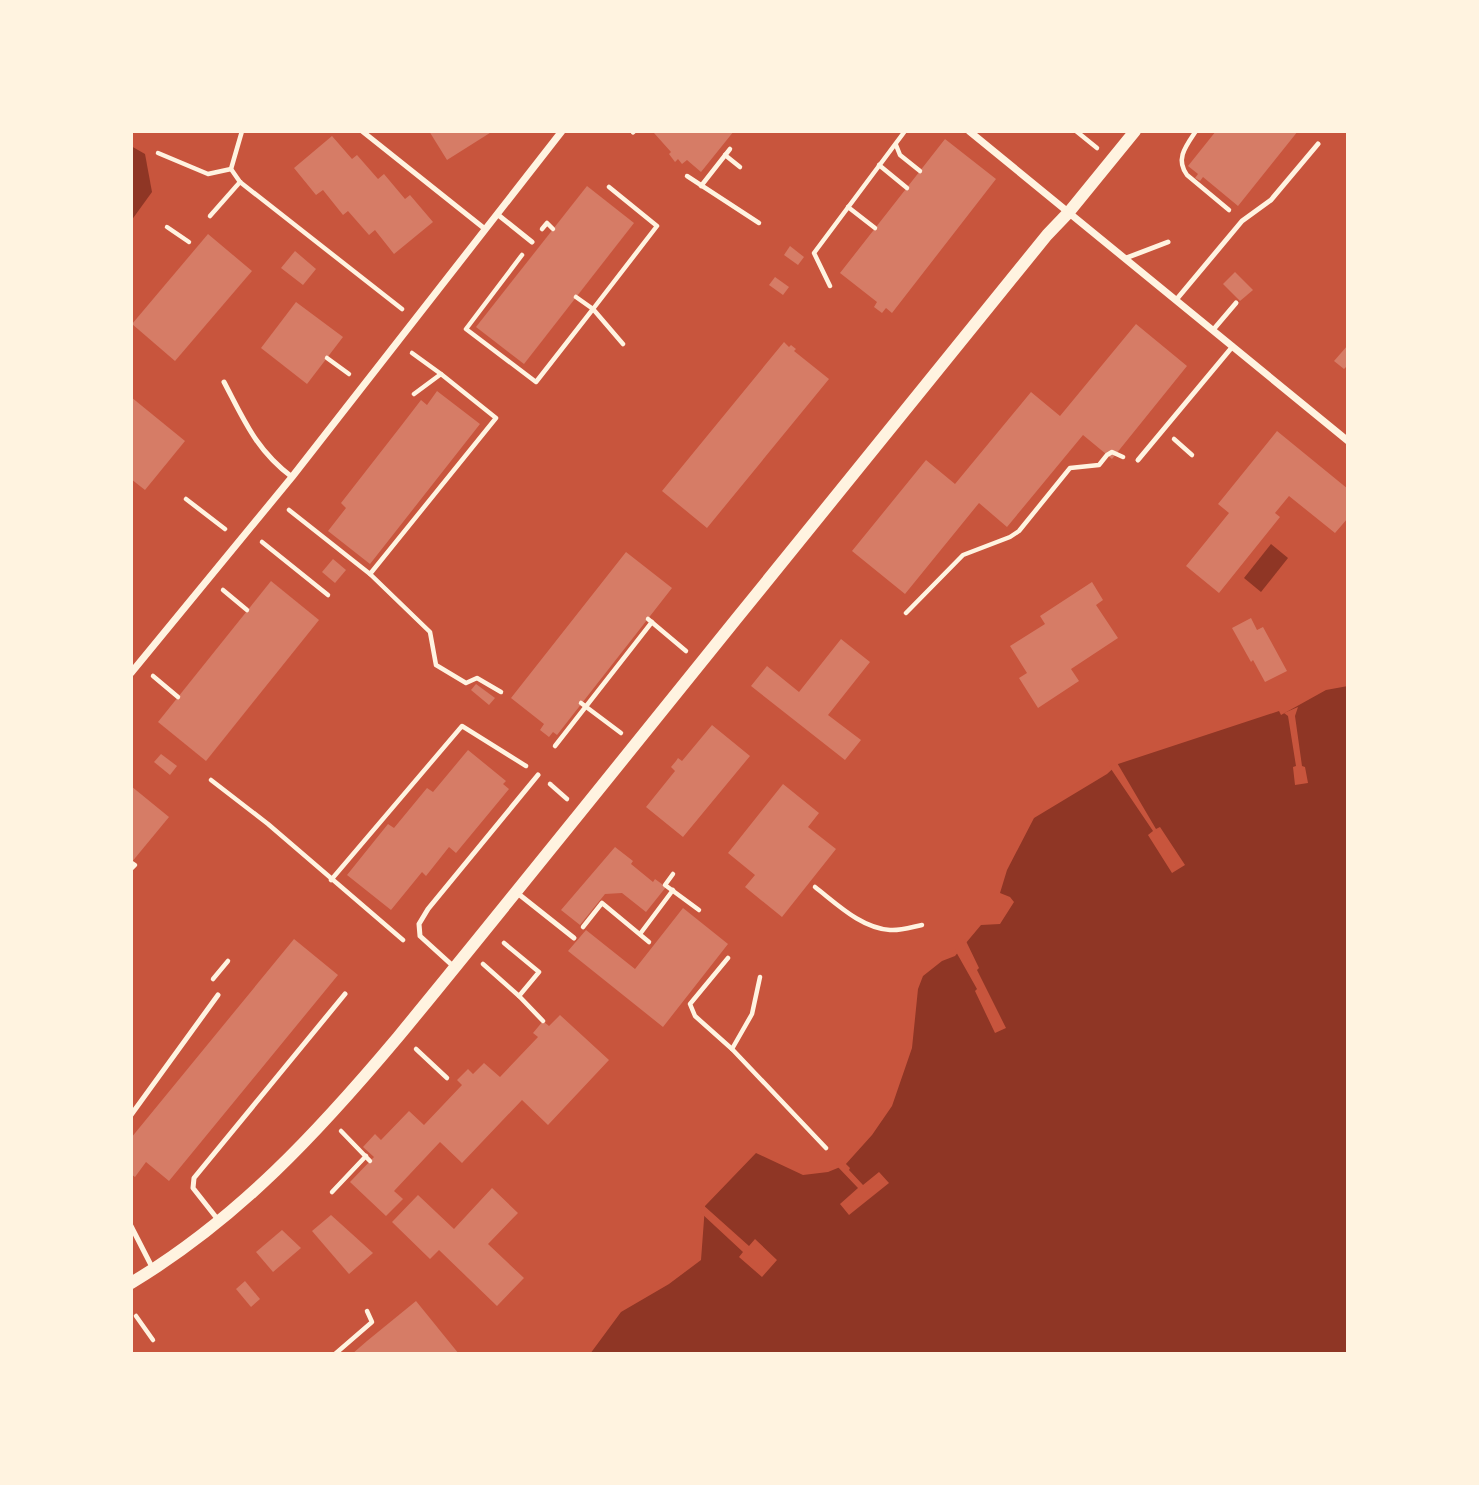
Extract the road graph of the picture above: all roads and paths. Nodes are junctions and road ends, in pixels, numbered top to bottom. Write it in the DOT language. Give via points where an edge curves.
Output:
graph roads {
  1 [pos="242,131"];
  2 [pos="362,131"];
  3 [pos="562,131"];
  4 [pos="905,131"];
  5 [pos="968,131"];
  6 [pos="1135,131"];
  7 [pos="1196,131"];
  8 [pos="896,144"];
  9 [pos="1318,144"];
  10 [pos="730,149"];
  11 [pos="158,153"];
  12 [pos="725,155"];
  13 [pos="879,165"];
  14 [pos="740,167"];
  15 [pos="231,169"];
  16 [pos="920,171"];
  17 [pos="687,176"];
  18 [pos="240,182"];
  19 [pos="701,186"];
  20 [pos="609,187"];
  21 [pos="907,188"];
  22 [pos="848,207"];
  23 [pos="1069,212"];
  24 [pos="497,214"];
  25 [pos="210,216"];
  26 [pos="1242,221"];
  27 [pos="760,223"];
  28 [pos="167,227"];
  29 [pos="875,228"];
  30 [pos="485,229"];
  31 [pos="554,229"];
  32 [pos="189,242"];
  33 [pos="532,242"];
  34 [pos="1168,242"];
  35 [pos="1126,258"];
  36 [pos="514,265"];
  37 [pos="521,271"];
  38 [pos="831,286"];
  39 [pos="576,297"];
  40 [pos="1177,300"];
  41 [pos="1236,303"];
  42 [pos="593,309"];
  43 [pos="403,310"];
  44 [pos="1213,330"];
  45 [pos="397,342"];
  46 [pos="623,344"];
  47 [pos="1233,346"];
  48 [pos="327,358"];
  49 [pos="441,374"];
  50 [pos="224,382"];
  51 [pos="363,385"];
  52 [pos="414,394"];
  53 [pos="1348,441"];
  54 [pos="1177,442"];
  55 [pos="1107,455"];
  56 [pos="1192,455"];
  57 [pos="1138,460"];
  58 [pos="292,477"];
  59 [pos="186,499"];
  60 [pos="274,499"];
  61 [pos="248,530"];
  62 [pos="240,540"];
  63 [pos="370,575"];
  64 [pos="209,578"];
  65 [pos="328,595"];
  66 [pos="247,610"];
  67 [pos="906,613"];
  68 [pos="700,663"];
  69 [pos="139,664"];
  70 [pos="131,673"];
  71 [pos="501,692"];
  72 [pos="178,697"];
  73 [pos="583,705"];
  74 [pos="635,744"];
  75 [pos="555,746"];
  76 [pos="538,775"];
  77 [pos="211,780"];
  78 [pos="582,810"];
  79 [pos="132,863"];
  80 [pos="131,869"];
  81 [pos="673,874"];
  82 [pos="331,880"];
  83 [pos="815,887"];
  84 [pos="673,890"];
  85 [pos="516,892"];
  86 [pos="699,909"];
  87 [pos="922,925"];
  88 [pos="640,934"];
  89 [pos="573,938"];
  90 [pos="649,942"];
  91 [pos="406,943"];
  92 [pos="504,943"];
  93 [pos="469,952"];
  94 [pos="728,958"];
  95 [pos="228,961"];
  96 [pos="456,968"];
  97 [pos="217,973"];
  98 [pos="760,977"];
  99 [pos="345,994"];
  100 [pos="219,995"];
  101 [pos="519,996"];
  102 [pos="543,1021"];
  103 [pos="416,1049"];
  104 [pos="732,1049"];
  105 [pos="447,1078"];
  106 [pos="131,1115"];
  107 [pos="328,1118"];
  108 [pos="826,1149"];
  109 [pos="332,1192"];
  110 [pos="219,1221"];
  111 [pos="131,1226"];
  112 [pos="153,1270"];
  113 [pos="131,1283"];
  114 [pos="367,1311"];
  115 [pos="136,1316"];
  116 [pos="153,1340"];
  117 [pos="335,1354"];
  1 -- 15 [label="path"];
  2 -- 30 [label="lane"];
  3 -- 24 [label="street"];
  4 -- 8 [label="path"];
  5 -- 23 [label="street"];
  6 -- 23 [label="street"];
  7 -- 26 [label="path" via="1182,154 1182,168"];
  8 -- 13 [label="path"];
  8 -- 16 [label="path" via="900,155"];
  9 -- 26 [label="lane" via="1271,200"];
  10 -- 12 [label="path"];
  11 -- 15 [label="path" via="208,174"];
  12 -- 14 [label="path"];
  12 -- 19 [label="path"];
  13 -- 21 [label="path"];
  13 -- 22 [label="path"];
  15 -- 18 [label="path"];
  17 -- 19 [label="path"];
  18 -- 25 [label="path"];
  18 -- 43 [label="path"];
  19 -- 27 [label="path"];
  20 -- 42 [label="path" via="657,226"];
  22 -- 29 [label="path"];
  22 -- 38 [label="path" via="814,253"];
  23 -- 35 [label="street"];
  23 -- 68 [label="street"];
  24 -- 30 [label="street"];
  24 -- 33 [label="lane"];
  26 -- 40 [label="lane"];
  28 -- 32 [label="path"];
  30 -- 45 [label="street"];
  31 -- 33 [label="path" via="547,223"];
  33 -- 36 [label="path"];
  34 -- 35 [label="lane"];
  35 -- 40 [label="street"];
  36 -- 37 [label="path"];
  36 -- 42 [label="path" via="466,329 536,382"];
  39 -- 42 [label="path"];
  40 -- 44 [label="street"];
  41 -- 44 [label="lane"];
  42 -- 46 [label="path"];
  44 -- 47 [label="street"];
  45 -- 49 [label="path"];
  45 -- 51 [label="street"];
  47 -- 53 [label="street"];
  47 -- 57 [label="lane"];
  48 -- 51 [label="path"];
  49 -- 52 [label="path"];
  49 -- 63 [label="path" via="496,418"];
  50 -- 58 [label="lane" via="255,441"];
  51 -- 58 [label="street"];
  54 -- 56 [label="path"];
  55 -- 67 [label="path" via="1099,465 1070,468 1019,531 963,555"];
  58 -- 60 [label="street"];
  59 -- 62 [label="path"];
  60 -- 61 [label="street"];
  60 -- 63 [label="path"];
  61 -- 62 [label="street"];
  61 -- 65 [label="path"];
  62 -- 64 [label="street"];
  63 -- 71 [label="path" via="430,632 436,665 466,683 477,678"];
  64 -- 66 [label="path"];
  64 -- 69 [label="street"];
  68 -- 73 [label="path" via="650,620"];
  68 -- 74 [label="street"];
  69 -- 70 [label="street"];
  69 -- 72 [label="path"];
  73 -- 74 [label="path"];
  73 -- 75 [label="path"];
  74 -- 78 [label="street"];
  76 -- 78 [label="path"];
  76 -- 82 [label="path" via="462,726"];
  76 -- 96 [label="lane" via="419,924 420,936"];
  77 -- 82 [label="path"];
  78 -- 85 [label="street"];
  79 -- 80 [label="path"];
  81 -- 84 [label="path" via="665,885"];
  82 -- 91 [label="path"];
  83 -- 87 [label="path" via="873,927 892,930"];
  84 -- 86 [label="path"];
  84 -- 88 [label="path"];
  85 -- 89 [label="lane"];
  85 -- 93 [label="street"];
  88 -- 89 [label="path" via="602,903"];
  88 -- 90 [label="path"];
  92 -- 101 [label="path" via="539,972"];
  93 -- 96 [label="street"];
  93 -- 101 [label="path"];
  94 -- 104 [label="path" via="690,1004 695,1016"];
  95 -- 97 [label="path"];
  96 -- 107 [label="street"];
  98 -- 104 [label="path" via="752,1014"];
  99 -- 110 [label="lane" via="194,1178 193,1188"];
  100 -- 106 [label="lane"];
  101 -- 102 [label="path"];
  103 -- 105 [label="path"];
  104 -- 108 [label="path"];
  107 -- 109 [label="path" via="368,1158"];
  107 -- 110 [label="street"];
  110 -- 112 [label="street"];
  111 -- 112 [label="lane"];
  112 -- 113 [label="street"];
  114 -- 117 [label="path" via="372,1322"];
  115 -- 116 [label="path"];
}
